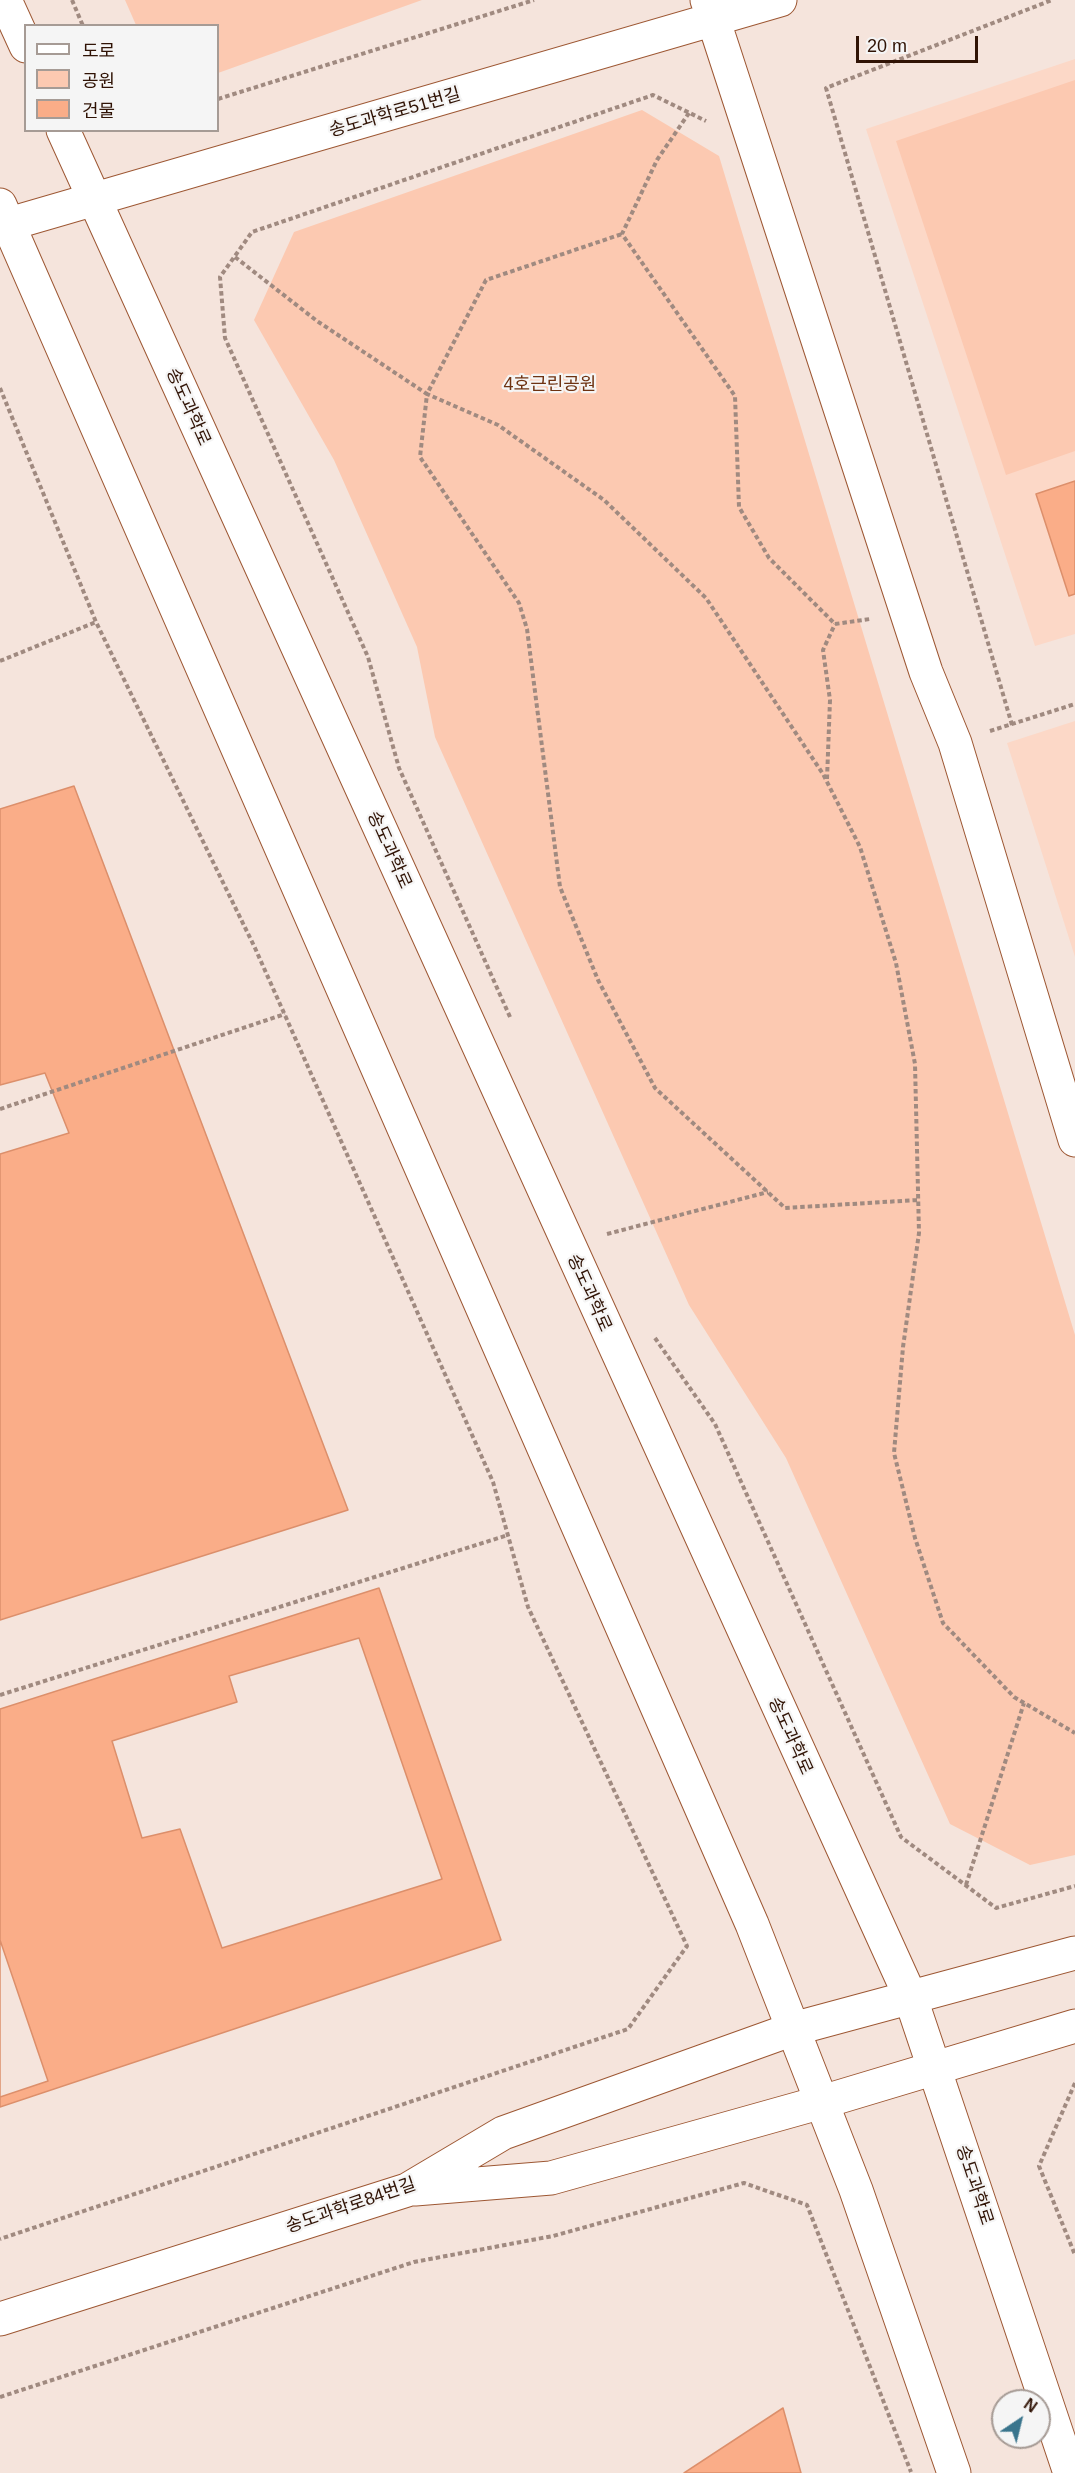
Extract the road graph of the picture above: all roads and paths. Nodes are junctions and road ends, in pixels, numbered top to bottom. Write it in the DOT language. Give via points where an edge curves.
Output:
graph roads {
  1 [pos="5,0"];
  2 [pos="72,0"];
  3 [pos="534,0"];
  4 [pos="780,0"];
  5 [pos="1052,0"];
  6 [pos="710,11"];
  7 [pos="81,24"];
  8 [pos="24,42"];
  9 [pos="219,99"];
  10 [pos="689,113"];
  11 [pos="709,123"];
  12 [pos="64,132"];
  13 [pos="94,200"];
  14 [pos="4,215"];
  15 [pos="622,234"];
  16 [pos="235,257"];
  17 [pos="0,388"];
  18 [pos="427,394"];
  19 [pos="874,618"];
  20 [pos="96,622"];
  21 [pos="835,624"];
  22 [pos="0,661"];
  23 [pos="1075,704"];
  24 [pos="1012,725"];
  25 [pos="956,743"];
  26 [pos="827,782"];
  27 [pos="285,1014"];
  28 [pos="515,1028"];
  29 [pos="0,1109"];
  30 [pos="1075,1140"];
  31 [pos="768,1192"];
  32 [pos="917,1200"];
  33 [pos="602,1223"];
  34 [pos="607,1234"];
  35 [pos="612,1245"];
  36 [pos="650,1331"];
  37 [pos="508,1535"];
  38 [pos="0,1695"];
  39 [pos="1024,1703"];
  40 [pos="1075,1734"];
  41 [pos="966,1885"];
  42 [pos="1075,1886"];
  43 [pos="1075,1953"];
  44 [pos="910,1996"];
  45 [pos="1075,2026"];
  46 [pos="793,2029"];
  47 [pos="934,2068"];
  48 [pos="1075,2083"];
  49 [pos="822,2102"];
  50 [pos="407,2190"];
  51 [pos="0,2239"];
  52 [pos="1075,2255"];
  53 [pos="0,2319"];
  54 [pos="0,2397"];
  55 [pos="911,2473"];
  56 [pos="954,2473"];
  57 [pos="1070,2473"];
  1 -- 8 [label="main road"];
  2 -- 7 [label="path"];
  3 -- 9 [label="path"];
  4 -- 6 [label="main road, 송도과학로51번길"];
  5 -- 24 [label="path" via="826,88"];
  6 -- 13 [label="main road, 송도과학로51번길"];
  6 -- 25 [label="main road" via="926,672"];
  10 -- 11 [label="path"];
  10 -- 15 [label="path" via="657,160"];
  10 -- 16 [label="path" via="653,95 252,232"];
  12 -- 13 [label="main road, 송도과학로"];
  13 -- 14 [label="main road, 송도과학로51번길"];
  13 -- 44 [label="main road, 송도과학로"];
  14 -- 46 [label="main road" via="752,1924"];
  15 -- 18 [label="path" via="486,280"];
  15 -- 21 [label="path" via="735,396 739,507 769,558"];
  16 -- 18 [label="path" via="317,321"];
  16 -- 28 [label="path" via="220,278 225,338 368,657 399,768"];
  17 -- 20 [label="path"];
  18 -- 26 [label="path" via="498,425 604,500 706,598"];
  18 -- 31 [label="path" via="420,457 519,603 527,629 560,886 598,980 655,1088"];
  19 -- 21 [label="path"];
  20 -- 22 [label="path"];
  20 -- 27 [label="path"];
  21 -- 26 [label="path" via="823,650 830,700"];
  23 -- 24 [label="path"];
  24 -- 25 [label="path"];
  25 -- 30 [label="main road"];
  26 -- 32 [label="path" via="860,848 896,963 915,1064"];
  27 -- 29 [label="path"];
  27 -- 37 [label="path" via="493,1482"];
  31 -- 32 [label="path" via="785,1208"];
  31 -- 34 [label="path"];
  32 -- 39 [label="path" via="919,1233 903,1347 894,1453 915,1538 943,1623"];
  33 -- 34 [label="path"];
  34 -- 35 [label="path"];
  36 -- 41 [label="path" via="716,1424 901,1837"];
  37 -- 38 [label="path"];
  37 -- 51 [label="path" via="528,1607 687,1947 628,2030"];
  39 -- 40 [label="path"];
  39 -- 41 [label="path"];
  41 -- 42 [label="path" via="996,1908"];
  43 -- 44 [label="main road, 송도과학로84번길" via="995,1977"];
  44 -- 46 [label="main road, 송도과학로84번길"];
  44 -- 47 [label="main road, 송도과학로"];
  45 -- 47 [label="main road"];
  46 -- 49 [label="main road"];
  46 -- 50 [label="main road, 송도과학로84번길" via="503,2133"];
  47 -- 49 [label="main road"];
  47 -- 57 [label="main road, 송도과학로"];
  48 -- 52 [label="path" via="1039,2166"];
  49 -- 50 [label="main road" via="551,2178"];
  49 -- 56 [label="main road"];
  50 -- 53 [label="main road, 송도과학로84번길"];
  54 -- 55 [label="path" via="414,2262 553,2236 744,2182 807,2205"];
}
